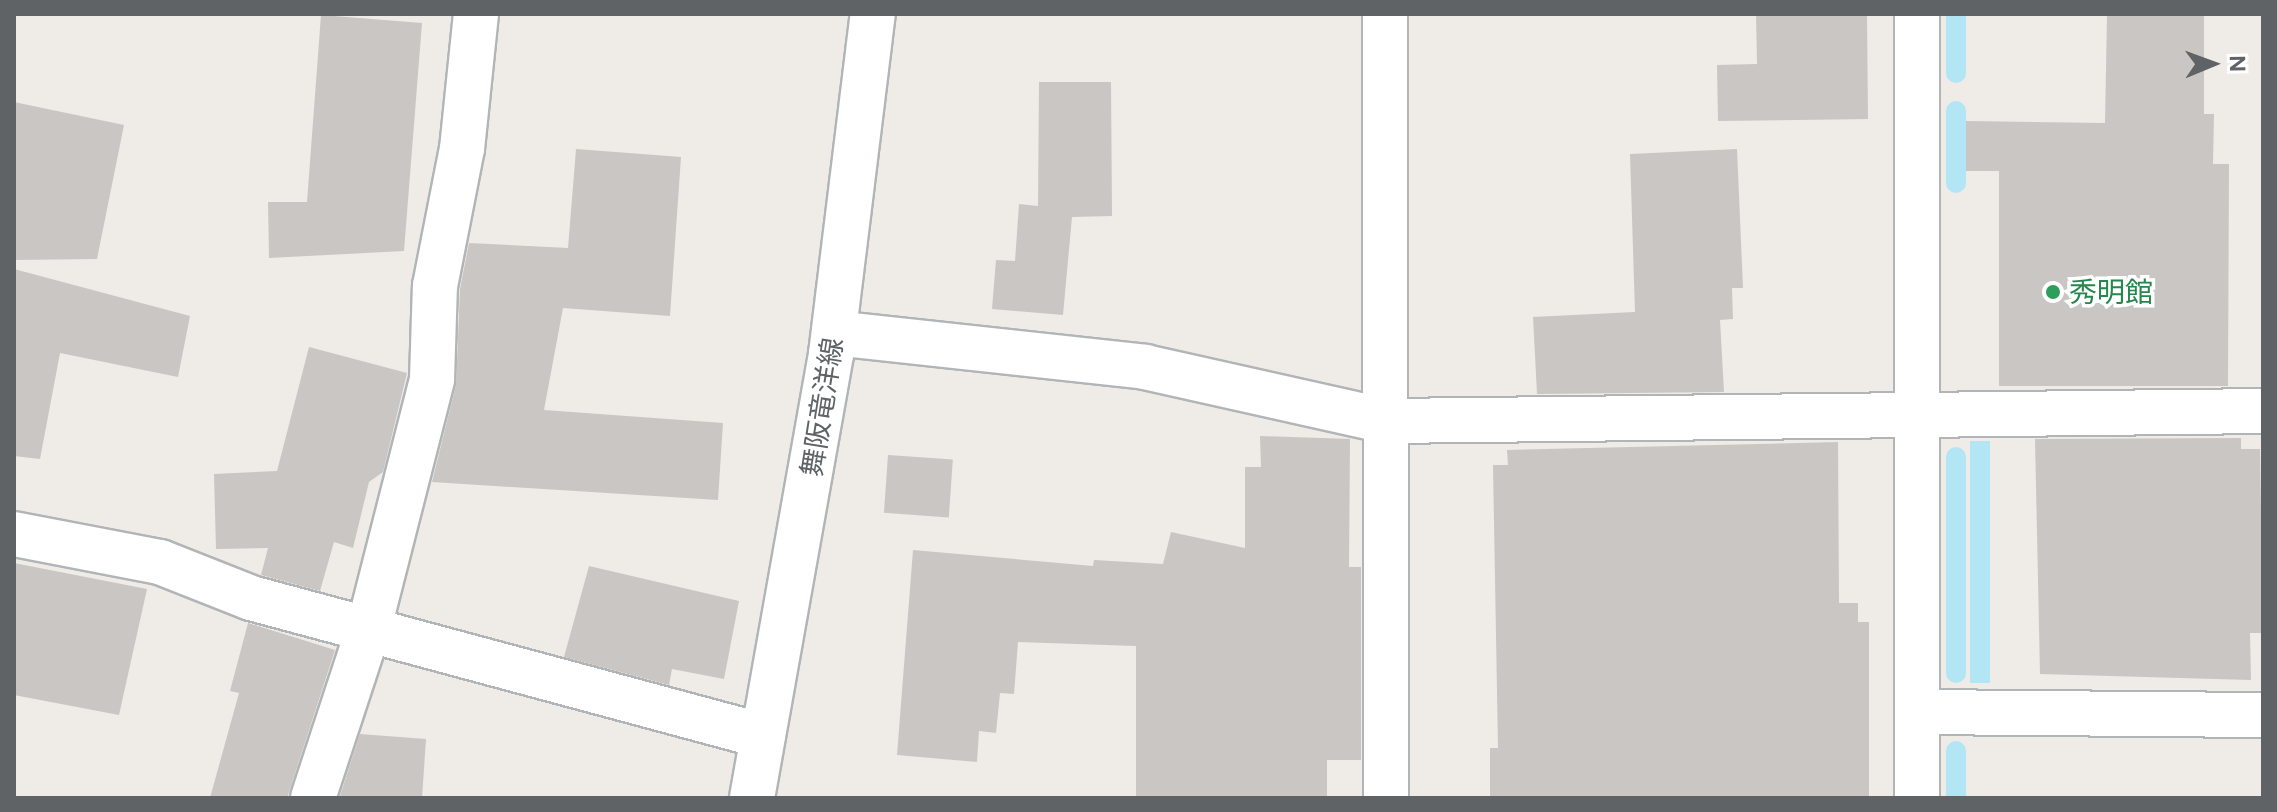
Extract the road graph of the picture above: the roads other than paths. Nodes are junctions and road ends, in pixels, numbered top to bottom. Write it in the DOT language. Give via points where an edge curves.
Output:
graph roads {
  1 [pos="476,14"];
  2 [pos="873,14"];
  3 [pos="1385,14"];
  4 [pos="1917,14"];
  5 [pos="834,333"];
  6 [pos="2263,411"];
  7 [pos="1917,419"];
  8 [pos="1386,421"];
  9 [pos="14,534"];
  10 [pos="368,631"];
  11 [pos="1917,712"];
  12 [pos="2263,715"];
  13 [pos="763,736"];
  14 [pos="313,798"];
  15 [pos="752,798"];
  16 [pos="1386,798"];
  17 [pos="1917,798"];
  1 -- 10 [label="street" via="462,149 435,286 432,379"];
  2 -- 5 [label="street, 舞阪竜洋線"];
  3 -- 8 [label="street"];
  4 -- 7 [label="street"];
  5 -- 8 [label="street" via="1145,367"];
  5 -- 13 [label="street, 舞阪竜洋線"];
  6 -- 7 [label="street"];
  7 -- 8 [label="street"];
  7 -- 11 [label="street"];
  8 -- 16 [label="street"];
  9 -- 10 [label="street" via="160,562 251,598"];
  10 -- 13 [label="street"];
  10 -- 14 [label="street"];
  11 -- 12 [label="street"];
  11 -- 17 [label="street"];
  13 -- 15 [label="street, 舞阪竜洋線"];
}
